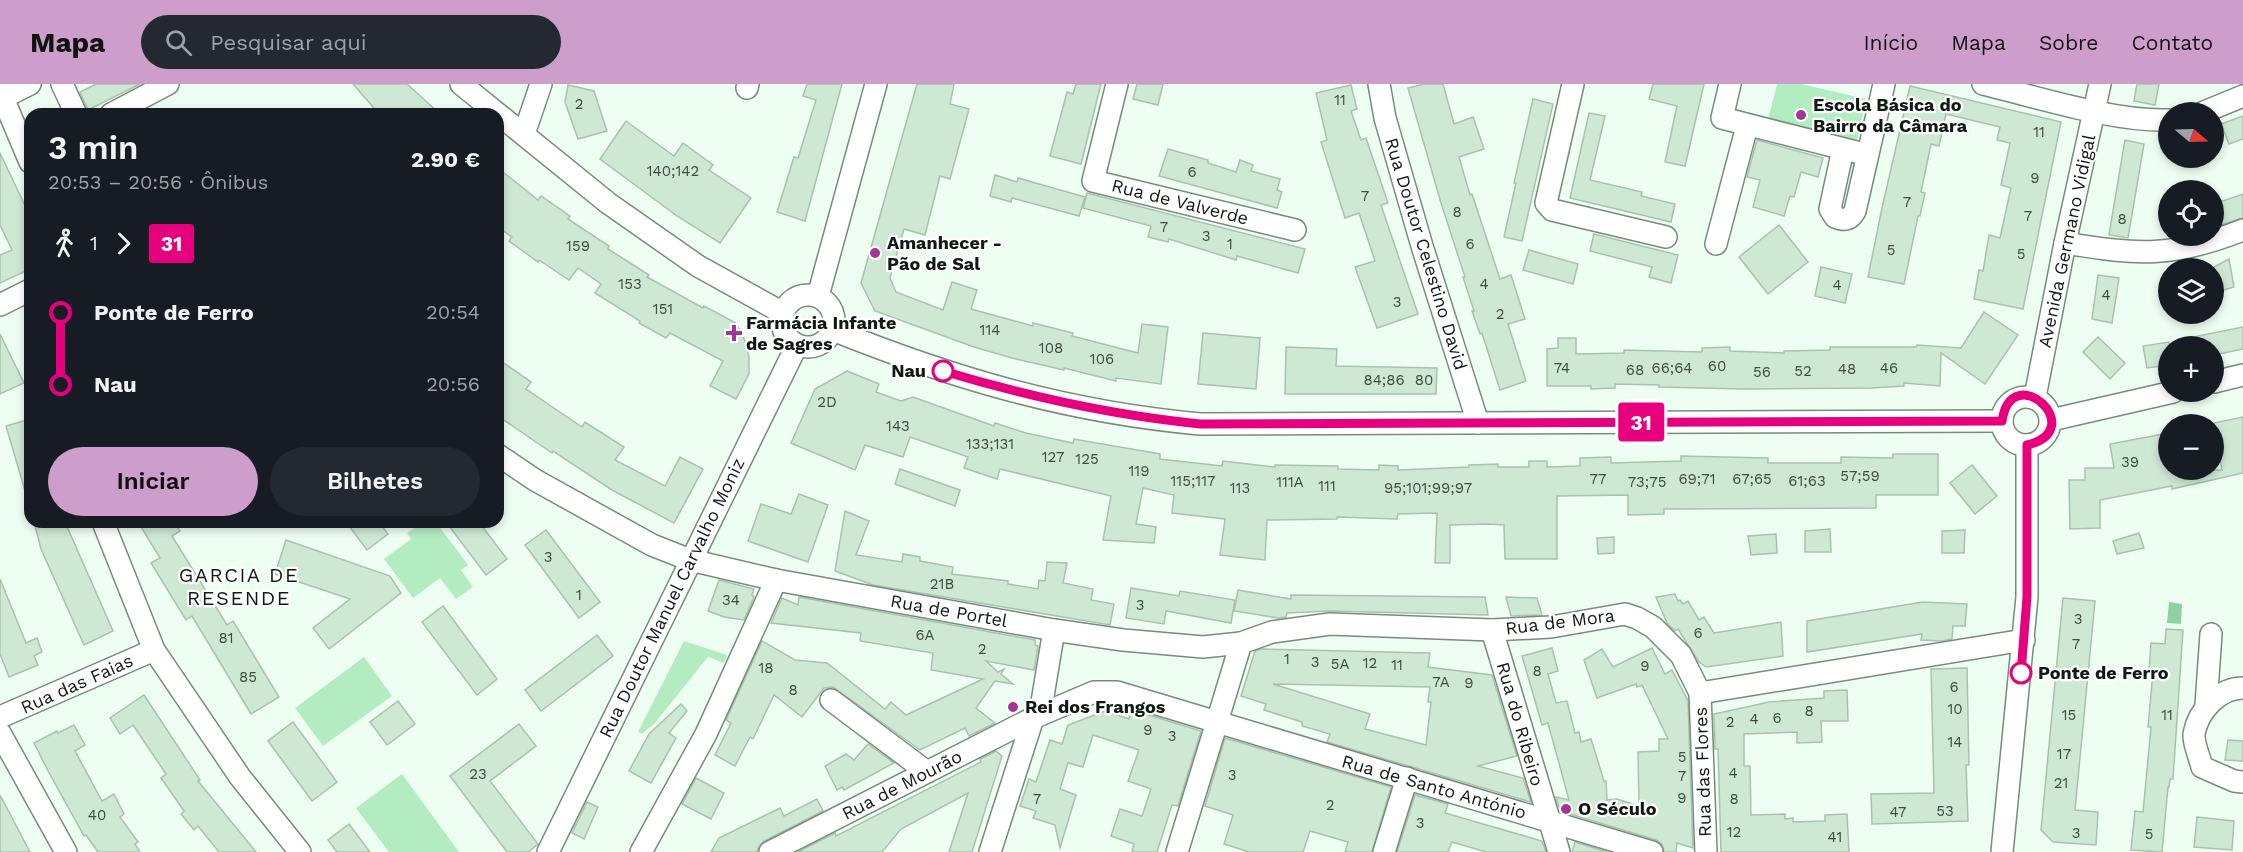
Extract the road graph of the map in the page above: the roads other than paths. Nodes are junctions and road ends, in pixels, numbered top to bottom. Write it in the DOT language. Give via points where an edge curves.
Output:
graph roads {
  1 [pos="30,84"];
  2 [pos="62,84"];
  3 [pos="168,84"];
  4 [pos="461,84"];
  5 [pos="541,84"];
  6 [pos="876,84"];
  7 [pos="1117,84"];
  8 [pos="1379,84"];
  9 [pos="1573,84"];
  10 [pos="1730,84"];
  11 [pos="1884,84"];
  12 [pos="1983,84"];
  13 [pos="2100,84"];
  14 [pos="1,94"];
  15 [pos="2243,96"];
  16 [pos="2224,104"];
  17 [pos="73,108"];
  18 [pos="122,108"];
  19 [pos="491,108"];
  20 [pos="2094,110"];
  21 [pos="504,119"];
  22 [pos="2158,120"];
  23 [pos="1747,126"];
  24 [pos="524,135"];
  25 [pos="24,148"];
  26 [pos="1843,149"];
  27 [pos="1868,155"];
  28 [pos="1295,230"];
  29 [pos="2243,230"];
  30 [pos="1666,237"];
  31 [pos="2065,243"];
  32 [pos="1716,244"];
  33 [pos="24,293"];
  34 [pos="818,296"];
  35 [pos="0,305"];
  36 [pos="783,313"];
  37 [pos="833,330"];
  38 [pos="797,345"];
  39 [pos="2243,375"];
  40 [pos="2224,380"];
  41 [pos="2158,395"];
  42 [pos="2035,397"];
  43 [pos="2051,420"];
  44 [pos="2002,421"];
  45 [pos="1478,423"];
  46 [pos="2027,445"];
  47 [pos="504,459"];
  48 [pos="105,528"];
  49 [pos="690,560"];
  50 [pos="776,580"];
  51 [pos="1054,630"];
  52 [pos="1492,630"];
  53 [pos="2211,634"];
  54 [pos="1123,640"];
  55 [pos="2024,640"];
  56 [pos="1241,643"];
  57 [pos="154,650"];
  58 [pos="2243,688"];
  59 [pos="1700,693"];
  60 [pos="831,700"];
  61 [pos="2206,705"];
  62 [pos="1037,716"];
  63 [pos="0,717"];
  64 [pos="1217,722"];
  65 [pos="0,733"];
  66 [pos="927,772"];
  67 [pos="1407,778"];
  68 [pos="2243,782"];
  69 [pos="1548,820"];
  70 [pos="66,852"];
  71 [pos="300,852"];
  72 [pos="548,852"];
  73 [pos="641,852"];
  74 [pos="770,852"];
  75 [pos="990,852"];
  76 [pos="1177,852"];
  77 [pos="1384,852"];
  78 [pos="1559,852"];
  79 [pos="1652,852"];
  80 [pos="1706,852"];
  81 [pos="2002,852"];
  1 -- 14 [label="street"];
  2 -- 17 [label="street"];
  3 -- 18 [label="street"];
  4 -- 19 [label="street"];
  5 -- 24 [label="street"];
  6 -- 34 [label="street"];
  7 -- 28 [label="street, Rua de Valverde" via="1093,181"];
  8 -- 45 [label="street, Rua Doutor Celestino David" via="1419,235"];
  9 -- 30 [label="street" via="1546,202 1552,210"];
  10 -- 23 [label="street" via="1722,118"];
  11 -- 27 [label="street"];
  12 -- 20 [label="street"];
  13 -- 20 [label="street, Avenida Germano Vidigal"];
  14 -- 25 [label="street"];
  15 -- 16 [label="street"];
  20 -- 22 [label="street"];
  20 -- 31 [label="street, Avenida Germano Vidigal"];
  21 -- 24 [label="street"];
  23 -- 26 [label="street"];
  23 -- 32 [label="street"];
  24 -- 36 [label="street" via="608,203 698,266"];
  26 -- 27 [label="street"];
  26 -- 27 [label="street" via="1830,209 1840,219 1850,219 1855,211"];
  29 -- 31 [label="street" via="2182,250 2149,253"];
  31 -- 42 [label="street, Avenida Germano Vidigal"];
  33 -- 35 [label="street"];
  34 -- 36 [label="street" via="793,299"];
  34 -- 37 [label="street" via="834,314"];
  36 -- 38 [label="street" via="784,332"];
  37 -- 38 [label="street" via="819,345"];
  37 -- 45 [label="street" via="992,386 1143,418 1200,424"];
  38 -- 49 [label="street, Rua Doutor Manuel Carvalho Moniz"];
  39 -- 40 [label="street"];
  41 -- 43 [label="street"];
  42 -- 43 [label="street" via="2049,410"];
  42 -- 44 [label="street" via="2016,398 2003,412"];
  43 -- 46 [label="street" via="2044,438"];
  44 -- 45 [label="street"];
  44 -- 46 [label="street" via="2009,438"];
  46 -- 55 [label="street"];
  47 -- 49 [label="street, Rua de Portel" via="652,545"];
  48 -- 57 [label="street"];
  49 -- 50 [label="street, Rua de Portel"];
  49 -- 72 [label="street, Rua Doutor Manuel Carvalho Moniz"];
  50 -- 51 [label="street, Rua de Portel"];
  50 -- 73 [label="street" via="706,734"];
  51 -- 54 [label="street, Rua de Portel"];
  51 -- 62 [label="street"];
  52 -- 56 [label="street, Rua de Mora" via="1329,624 1272,632"];
  52 -- 59 [label="street, Rua de Mora" via="1631,616 1653,627 1681,655"];
  52 -- 69 [label="street, Rua do Ribeiro"];
  53 -- 61 [label="street"];
  54 -- 56 [label="street, Rua de Mora" via="1203,647"];
  55 -- 59 [label="street"];
  55 -- 81 [label="street"];
  56 -- 64 [label="street"];
  57 -- 63 [label="street, Rua das Faias"];
  57 -- 71 [label="street" via="240,777"];
  58 -- 61 [label="street" via="2234,688"];
  59 -- 80 [label="street, Rua das Flores"];
  60 -- 66 [label="street"];
  61 -- 68 [label="street" via="2194,735 2202,767"];
  62 -- 64 [label="street, Rua de Mourão" via="1094,692 1107,691"];
  62 -- 66 [label="street, Rua de Mourão"];
  62 -- 75 [label="street"];
  64 -- 67 [label="street, Rua de Santo António"];
  64 -- 76 [label="street"];
  65 -- 70 [label="street"];
  66 -- 74 [label="street, Rua de Mourão"];
  67 -- 69 [label="street, Rua de Santo António"];
  67 -- 77 [label="street"];
  69 -- 78 [label="street, Rua do Ribeiro"];
  69 -- 79 [label="street, Rua de Santo António"];
}
